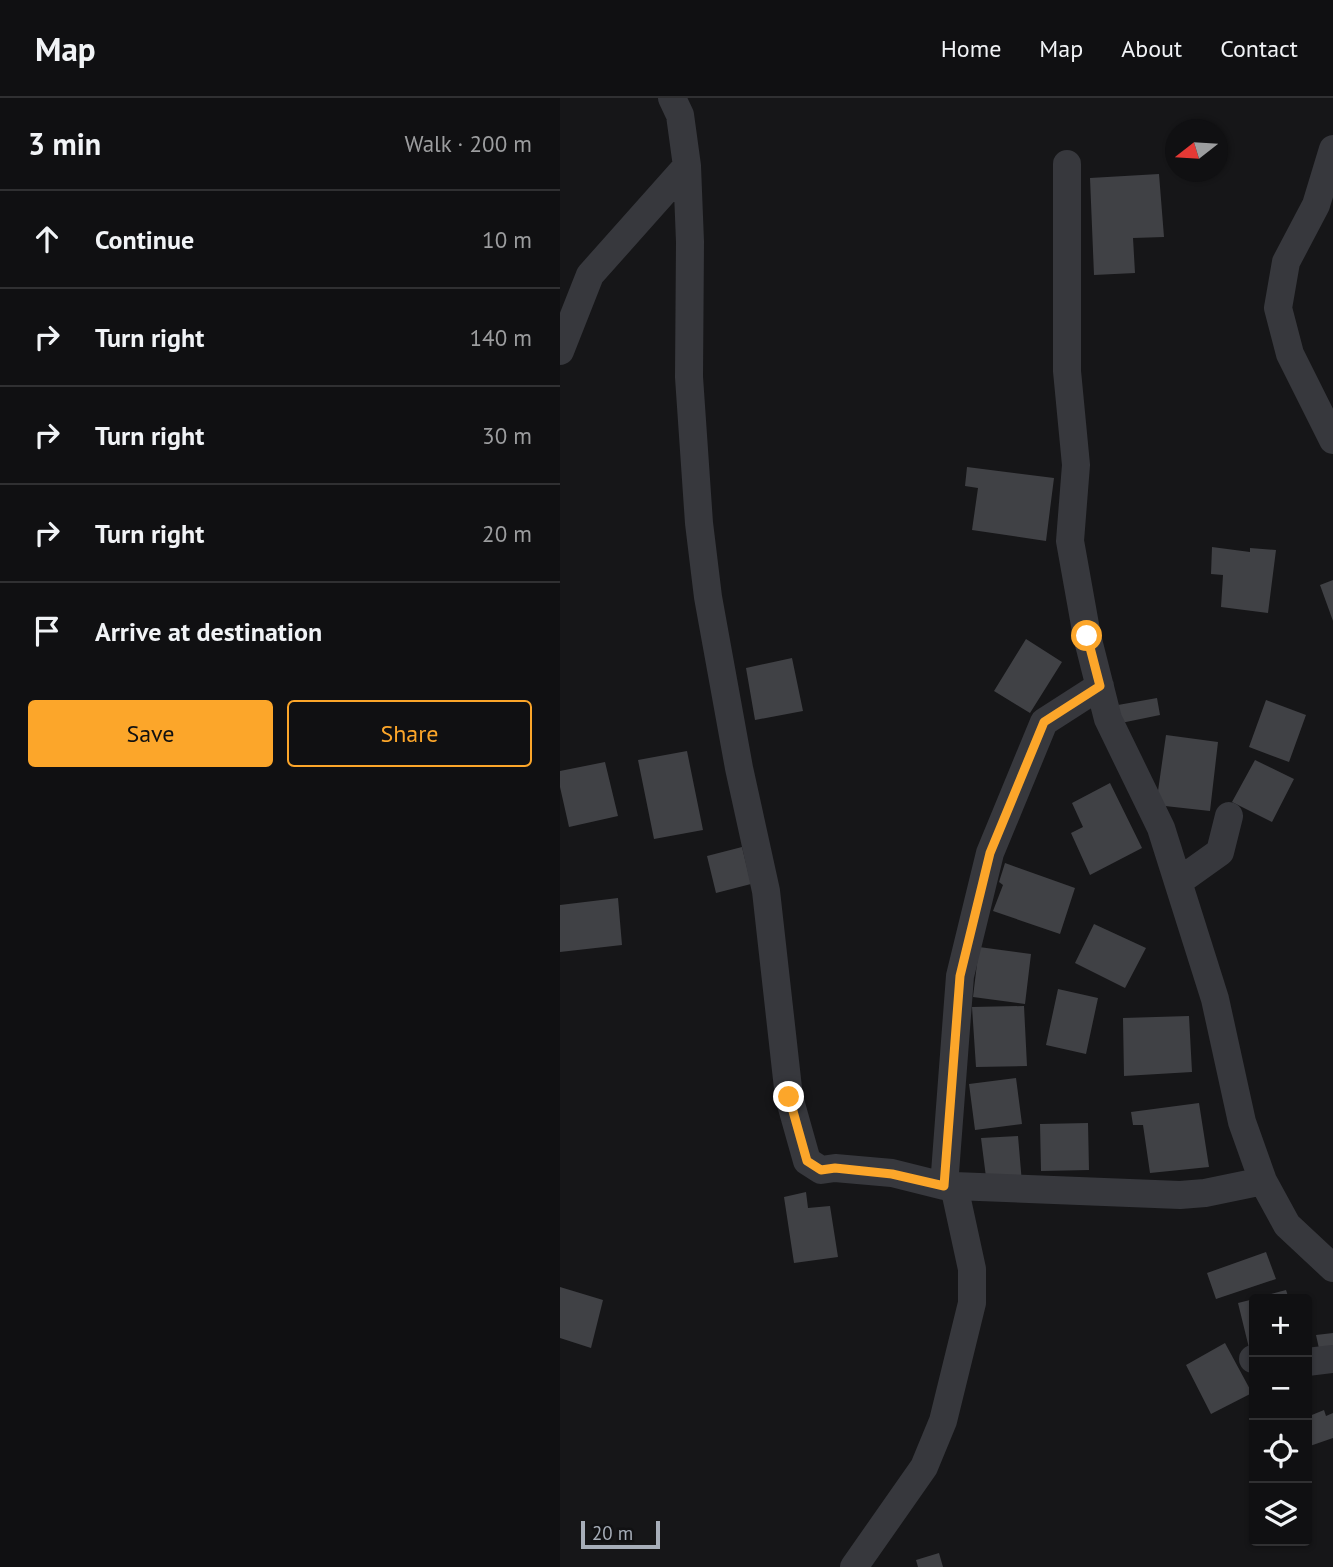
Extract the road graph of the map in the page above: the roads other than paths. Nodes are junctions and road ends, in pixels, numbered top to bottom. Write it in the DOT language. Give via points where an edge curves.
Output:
graph roads {
  1 [pos="672,98"];
  2 [pos="1333,149"];
  3 [pos="1067,164"];
  4 [pos="687,166"];
  5 [pos="560,351"];
  6 [pos="1333,440"];
  7 [pos="1100,686"];
  8 [pos="1228,816"];
  9 [pos="1178,882"];
  10 [pos="1263,1181"];
  11 [pos="949,1186"];
  12 [pos="1333,1268"];
  13 [pos="1333,1359"];
  14 [pos="1312,1361"];
  15 [pos="854,1567"];
  1 -- 4 [label="street" via="680,115"];
  2 -- 6 [label="street" via="1316,205 1286,262 1278,308 1290,354"];
  3 -- 7 [label="street" via="1067,371 1076,465 1070,541"];
  4 -- 5 [label="street" via="590,275"];
  4 -- 11 [label="street" via="689,377 699,523 708,597 766,891 789,1097 807,1161 821,1170 892,1174"];
  7 -- 9 [label="street" via="1108,719 1161,828"];
  7 -- 11 [label="street" via="1044,722 990,853 960,976"];
  8 -- 9 [label="street" via="1220,852"];
  9 -- 10 [label="street" via="1215,999 1242,1122"];
  10 -- 11 [label="street" via="1180,1195"];
  10 -- 12 [label="street" via="1287,1225"];
  11 -- 15 [label="street" via="972,1269 972,1303 943,1420 924,1467"];
  13 -- 14 [label="street"];
}
